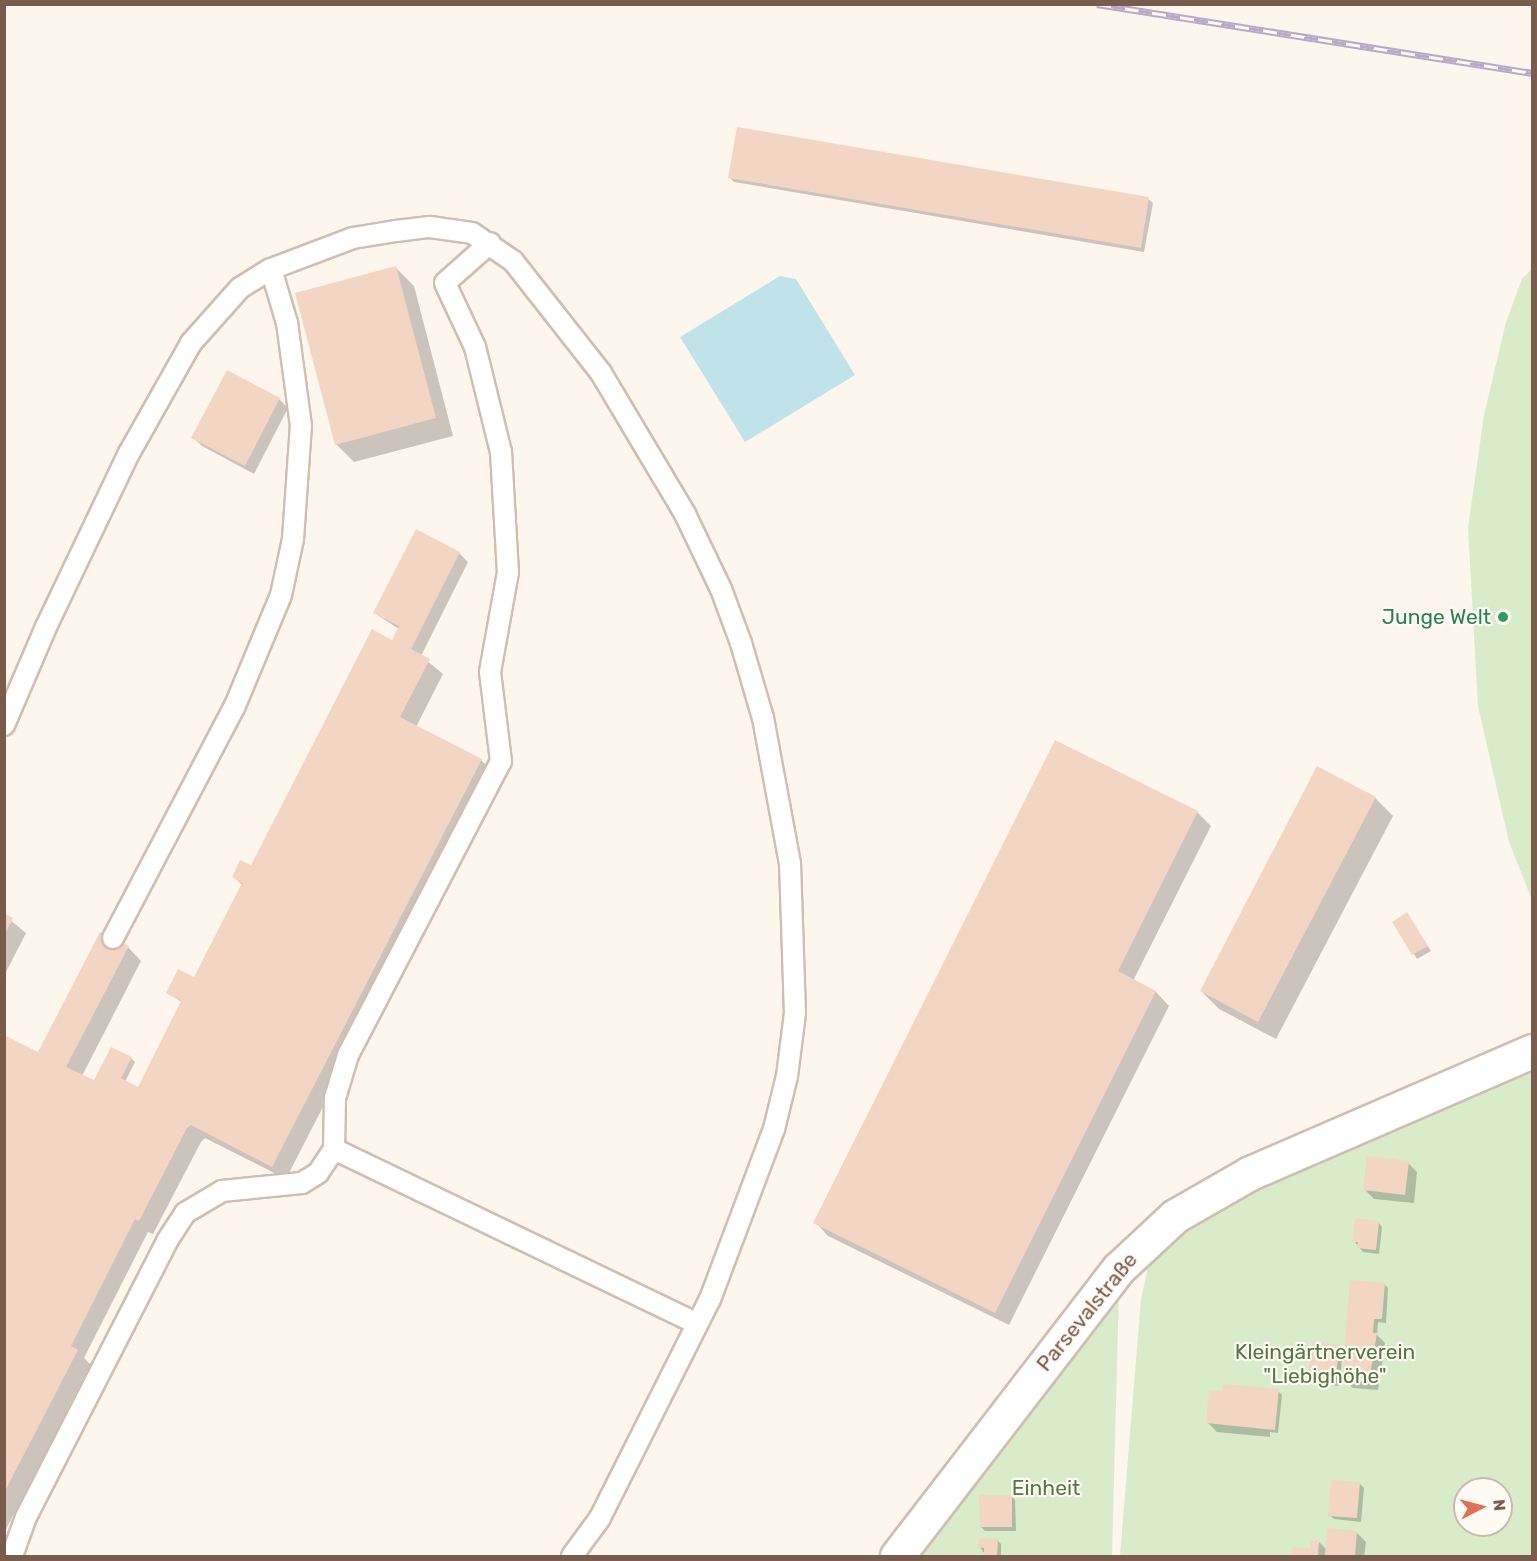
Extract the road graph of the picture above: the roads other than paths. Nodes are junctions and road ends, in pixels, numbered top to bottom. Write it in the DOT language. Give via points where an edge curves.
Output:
graph roads {
  1 [pos="489,243"];
  2 [pos="271,269"];
  3 [pos="4,725"];
  4 [pos="113,938"];
  5 [pos="1533,1051"];
  6 [pos="334,1149"];
  7 [pos="697,1324"];
  8 [pos="12,1557"];
  9 [pos="572,1557"];
  10 [pos="897,1557"];
  1 -- 2 [label="lane" via="451,228 396,231 353,238"];
  1 -- 6 [label="lane" via="445,283 476,347 501,452 508,572 490,672 501,761 348,1055 335,1098"];
  1 -- 7 [label="lane" via="513,261 601,373 685,514 721,589 741,643 763,718 780,803 795,950 795,1012 788,1076 774,1129"];
  2 -- 3 [label="lane" via="240,288 191,344 128,455"];
  2 -- 4 [label="lane" via="287,323 301,426 293,539 281,595 234,708"];
  5 -- 10 [label="street, Parsevalstraße" via="1250,1173 1175,1216 1118,1269"];
  6 -- 7 [label="lane"];
  6 -- 8 [label="lane" via="318,1173 302,1183 222,1191 185,1213 167,1241 26,1518"];
  7 -- 9 [label="lane" via="600,1518"];
}
